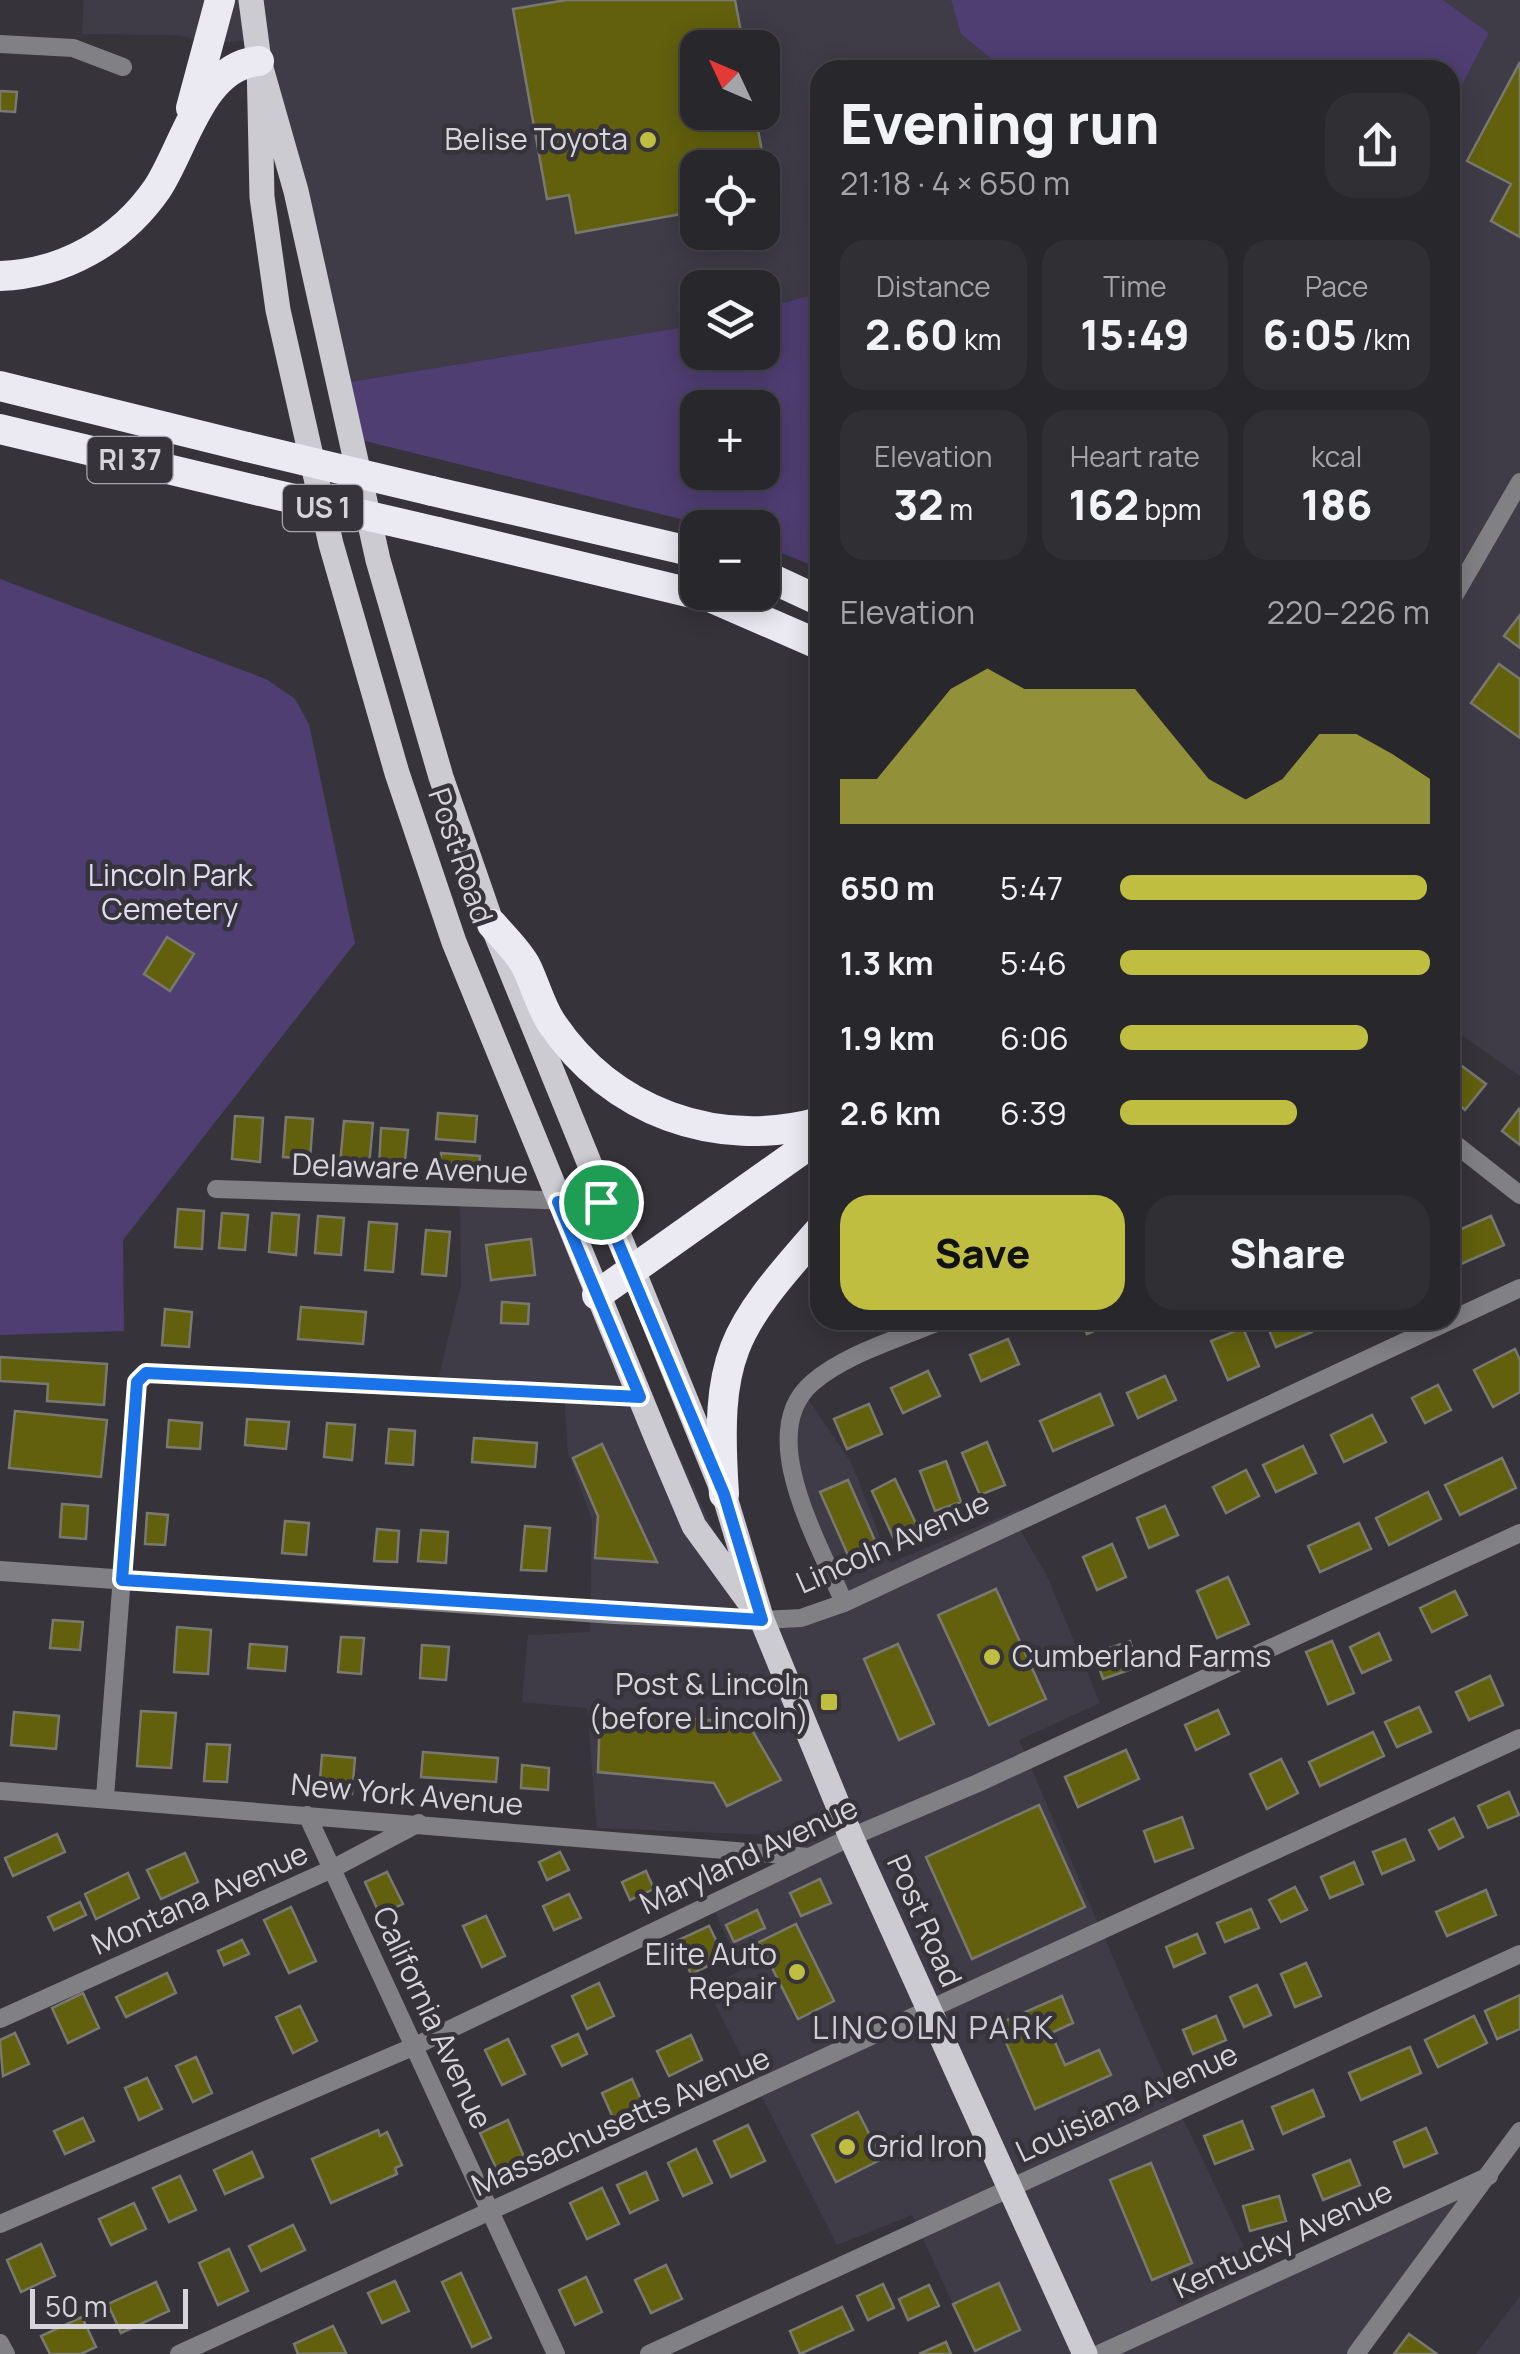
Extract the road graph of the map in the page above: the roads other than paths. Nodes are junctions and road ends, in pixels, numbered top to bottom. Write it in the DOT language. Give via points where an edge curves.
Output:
graph roads {
  1 [pos="220,0"];
  2 [pos="251,0"];
  3 [pos="0,44"];
  4 [pos="260,61"];
  5 [pos="123,67"];
  6 [pos="182,143"];
  7 [pos="0,276"];
  8 [pos="0,386"];
  9 [pos="0,429"];
  10 [pos="1520,482"];
  11 [pos="680,549"];
  12 [pos="780,583"];
  13 [pos="1460,587"];
  14 [pos="810,597"];
  15 [pos="810,640"];
  16 [pos="492,924"];
  17 [pos="810,1124"];
  18 [pos="810,1145"];
  19 [pos="1460,1148"];
  20 [pos="216,1189"];
  21 [pos="1520,1195"];
  22 [pos="558,1202"];
  23 [pos="601,1202"];
  24 [pos="810,1241"];
  25 [pos="632,1274"];
  26 [pos="1520,1288"];
  27 [pos="597,1295"];
  28 [pos="1460,1316"];
  29 [pos="921,1330"];
  30 [pos="1430,1330"];
  31 [pos="640,1397"];
  32 [pos="724,1494"];
  33 [pos="1520,1533"];
  34 [pos="0,1571"];
  35 [pos="122,1580"];
  36 [pos="844,1603"];
  37 [pos="762,1620"];
  38 [pos="1520,1738"];
  39 [pos="0,1791"];
  40 [pos="105,1796"];
  41 [pos="307,1814"];
  42 [pos="420,1822"];
  43 [pos="850,1837"];
  44 [pos="810,1858"];
  45 [pos="332,1869"];
  46 [pos="1520,1954"];
  47 [pos="930,2012"];
  48 [pos="0,2019"];
  49 [pos="415,2046"];
  50 [pos="1520,2131"];
  51 [pos="1489,2176"];
  52 [pos="1012,2187"];
  53 [pos="491,2211"];
  54 [pos="0,2224"];
  55 [pos="0,2344"];
  56 [pos="6,2354"];
  57 [pos="179,2354"];
  58 [pos="556,2354"];
  59 [pos="649,2354"];
  60 [pos="1085,2354"];
  61 [pos="1100,2354"];
  62 [pos="1356,2354"];
  1 -- 6 [label="highway"];
  2 -- 4 [label="main road, Post Road / US 1"];
  3 -- 5 [label="street" via="73,48"];
  4 -- 6 [label="highway" via="216,84"];
  4 -- 16 [label="main road, Post Road / US 1" via="392,614"];
  4 -- 22 [label="main road, Post Road / US 1" via="262,197 278,310 331,544 448,923"];
  6 -- 7 [label="highway" via="144,205 101,244 48,269"];
  8 -- 11 [label="highway, bridge"];
  9 -- 15 [label="highway, RI 37, bridge" via="712,598"];
  10 -- 13 [label="street"];
  12 -- 14 [label="highway"];
  16 -- 17 [label="highway" via="524,962 564,1039 636,1103 678,1122 728,1131"];
  16 -- 23 [label="main road, Post Road / US 1"];
  18 -- 25 [label="highway"];
  19 -- 21 [label="street"];
  20 -- 22 [label="street, Delaware Avenue"];
  22 -- 23 [label="street, Delaware Avenue"];
  22 -- 27 [label="main road, Post Road / US 1"];
  23 -- 25 [label="main road, Post Road / US 1"];
  24 -- 32 [label="highway" via="759,1300 732,1352 720,1410"];
  25 -- 27 [label="highway"];
  25 -- 32 [label="main road, Post Road / US 1"];
  26 -- 28 [label="street, Lincoln Avenue"];
  27 -- 31 [label="main road, Post Road / US 1"];
  29 -- 36 [label="street" via="809,1384 788,1426 792,1474"];
  30 -- 36 [label="street, Lincoln Avenue"];
  31 -- 35 [label="street" via="146,1373 137,1382"];
  31 -- 37 [label="main road, Post Road / US 1" via="694,1526"];
  32 -- 37 [label="main road, Post Road / US 1"];
  33 -- 43 [label="street, Maryland Avenue"];
  34 -- 35 [label="street, Lincoln Avenue"];
  35 -- 37 [label="street, Lincoln Avenue"];
  35 -- 40 [label="street"];
  36 -- 37 [label="street, Lincoln Avenue" via="800,1618"];
  37 -- 43 [label="main road, Post Road / US 1"];
  38 -- 47 [label="street, Massachusetts Avenue"];
  39 -- 40 [label="street, New York Avenue"];
  40 -- 41 [label="street, New York Avenue"];
  41 -- 42 [label="street, New York Avenue"];
  41 -- 45 [label="street, California Avenue"];
  42 -- 44 [label="street, New York Avenue"];
  42 -- 45 [label="street, Montana Avenue"];
  43 -- 44 [label="street, Maryland Avenue"];
  43 -- 47 [label="main road, Post Road / US 1"];
  44 -- 49 [label="street, Maryland Avenue"];
  45 -- 48 [label="street, Montana Avenue"];
  45 -- 49 [label="street, California Avenue"];
  46 -- 52 [label="street, Louisiana Avenue"];
  47 -- 52 [label="main road, Post Road / US 1"];
  47 -- 53 [label="street, Massachusetts Avenue"];
  49 -- 53 [label="street, California Avenue"];
  49 -- 54 [label="street, Maryland Avenue"];
  50 -- 51 [label="street"];
  51 -- 61 [label="street, Kentucky Avenue"];
  51 -- 62 [label="street"];
  52 -- 59 [label="street, Louisiana Avenue"];
  52 -- 60 [label="main road, Post Road / US 1"];
  53 -- 57 [label="street, Massachusetts Avenue"];
  53 -- 58 [label="street, California Avenue"];
  55 -- 56 [label="street"];
}
